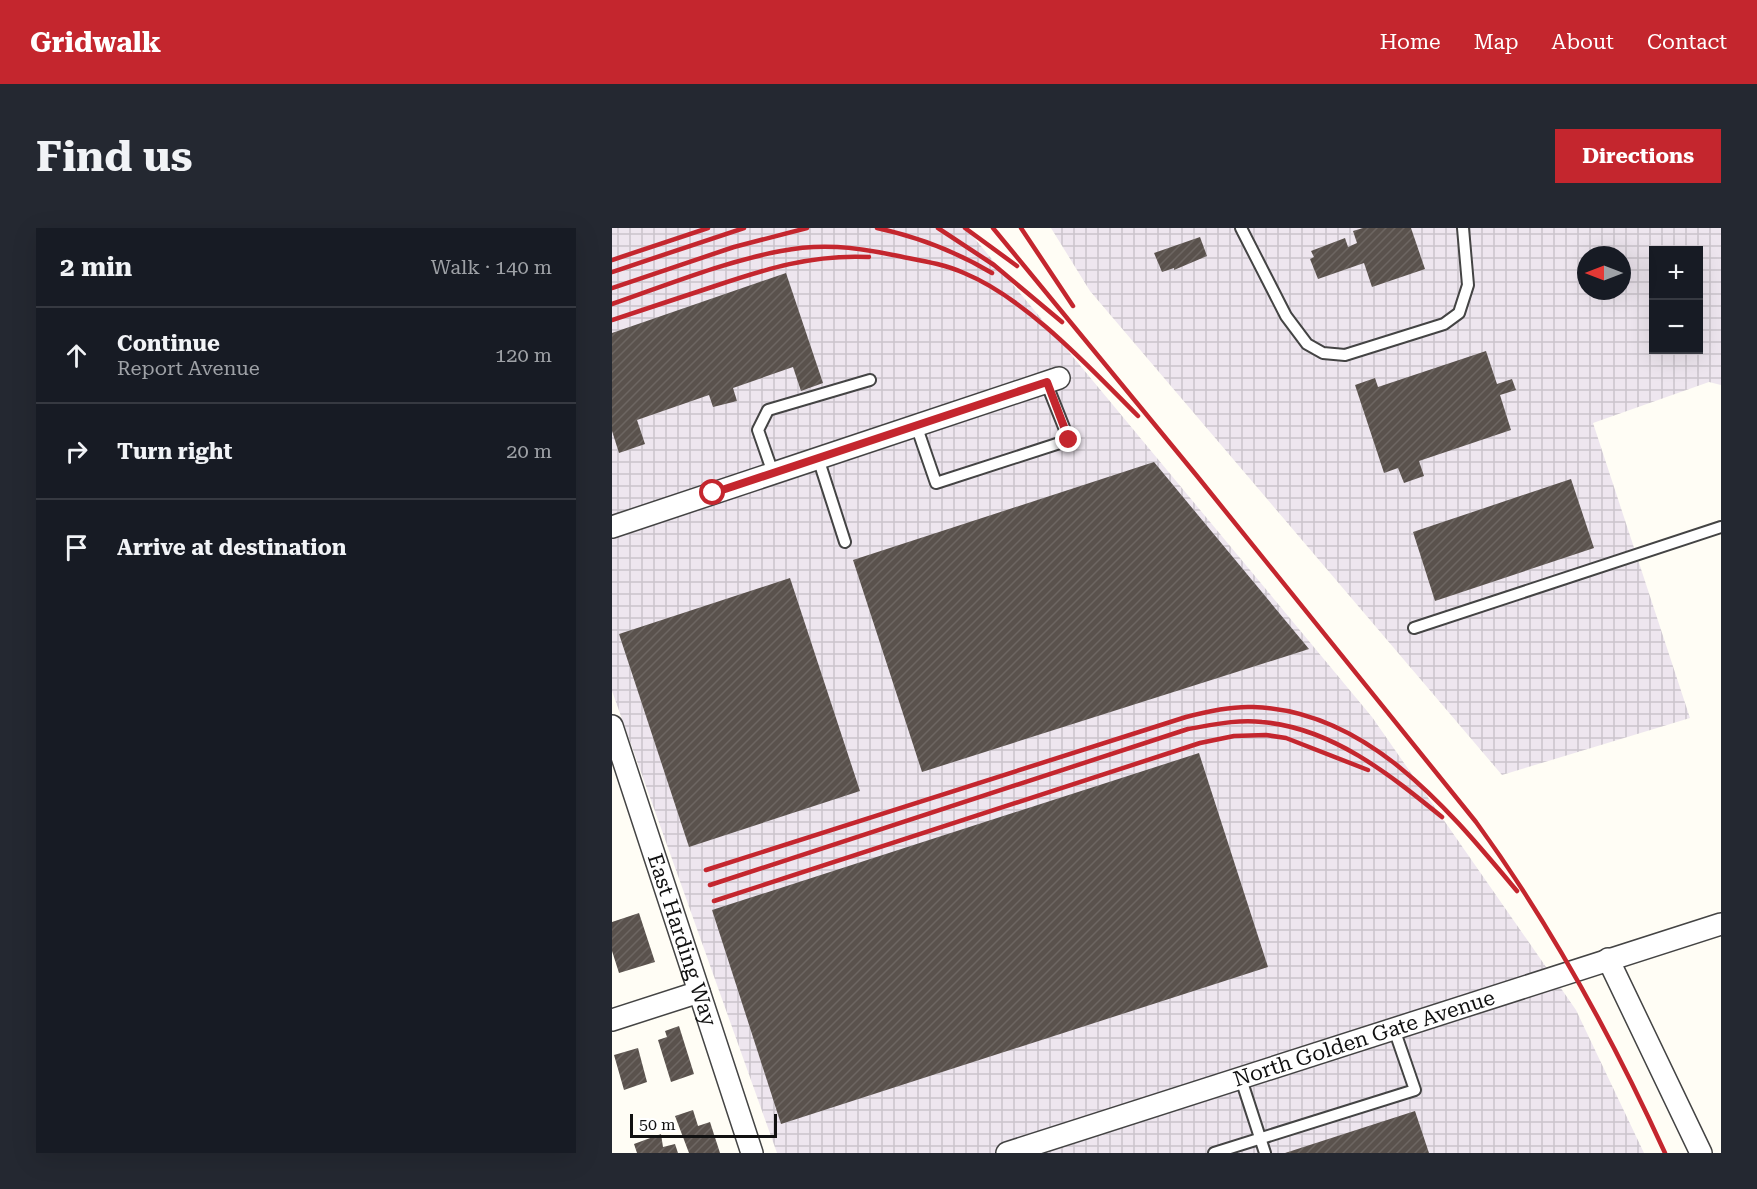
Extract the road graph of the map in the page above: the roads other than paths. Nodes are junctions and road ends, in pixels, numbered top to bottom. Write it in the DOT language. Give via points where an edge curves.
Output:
graph roads {
  1 [pos="1241,228"];
  2 [pos="1463,228"];
  3 [pos="870,380"];
  4 [pos="1053,380"];
  5 [pos="916,425"];
  6 [pos="818,458"];
  7 [pos="773,473"];
  8 [pos="612,527"];
  9 [pos="1721,527"];
  10 [pos="845,542"];
  11 [pos="1414,628"];
  12 [pos="612,726"];
  13 [pos="618,767"];
  14 [pos="1721,924"];
  15 [pos="1608,959"];
  16 [pos="699,992"];
  17 [pos="612,1020"];
  18 [pos="1394,1029"];
  19 [pos="1241,1078"];
  20 [pos="1260,1138"];
  21 [pos="752,1153"];
  22 [pos="1007,1153"];
  23 [pos="1214,1153"];
  24 [pos="1265,1153"];
  25 [pos="1701,1153"];
  1 -- 2 [label="lane" via="1286,316 1307,344 1323,353 1345,355 1444,324 1459,313 1468,285"];
  3 -- 7 [label="lane" via="768,410 758,430"];
  4 -- 5 [label="street"];
  4 -- 5 [label="lane" via="1069,440 936,483"];
  5 -- 6 [label="street"];
  6 -- 7 [label="street"];
  6 -- 10 [label="lane"];
  7 -- 8 [label="street"];
  9 -- 11 [label="lane"];
  12 -- 13 [label="street, East Harding Way"];
  13 -- 16 [label="street, East Harding Way"];
  14 -- 15 [label="street, North Golden Gate Avenue"];
  15 -- 18 [label="street, North Golden Gate Avenue"];
  15 -- 25 [label="street"];
  16 -- 17 [label="street"];
  16 -- 21 [label="street, East Harding Way"];
  18 -- 19 [label="street, North Golden Gate Avenue"];
  18 -- 20 [label="lane" via="1416,1090"];
  19 -- 20 [label="lane"];
  19 -- 22 [label="street, North Golden Gate Avenue"];
  20 -- 23 [label="lane"];
  20 -- 24 [label="lane"];
}
